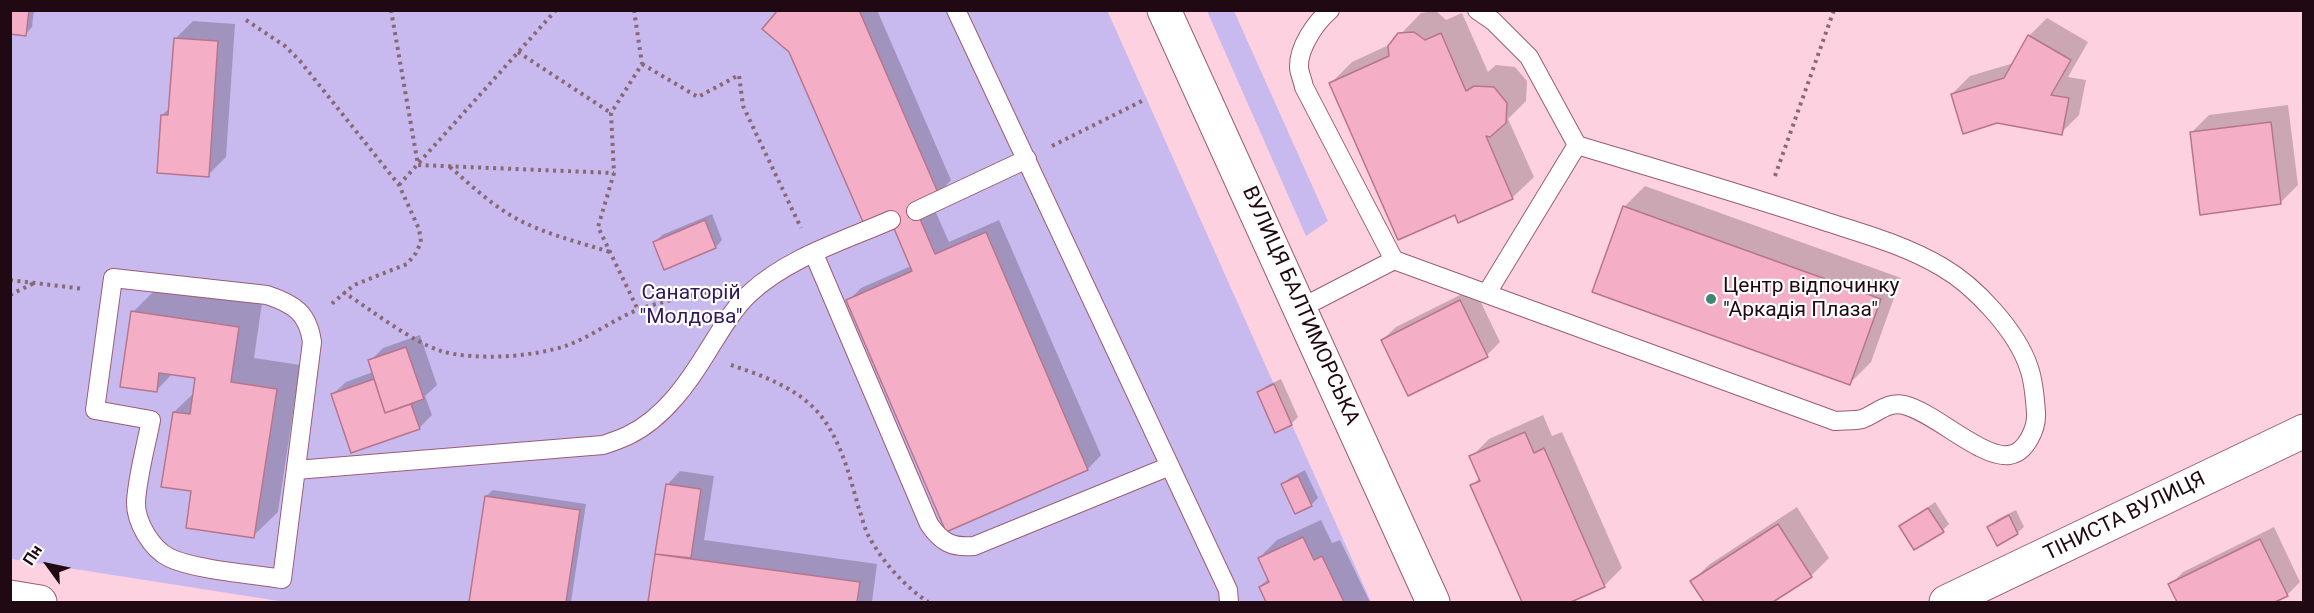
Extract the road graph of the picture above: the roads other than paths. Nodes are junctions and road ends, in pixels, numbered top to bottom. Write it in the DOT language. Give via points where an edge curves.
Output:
graph roads {
  1 [pos="956,10"];
  2 [pos="1164,10"];
  3 [pos="1330,10"];
  4 [pos="1477,10"];
  5 [pos="1577,146"];
  6 [pos="1027,159"];
  7 [pos="916,211"];
  8 [pos="891,220"];
  9 [pos="814,254"];
  10 [pos="1394,260"];
  11 [pos="1487,293"];
  12 [pos="1301,308"];
  13 [pos="2304,431"];
  14 [pos="1170,466"];
  15 [pos="296,470"];
  16 [pos="1229,603"];
  17 [pos="1433,603"];
  18 [pos="1946,603"];
  1 -- 6 [label="lane"];
  2 -- 12 [label="main road, ВУЛИЦЯ БАЛТИМОРСЬКА"];
  3 -- 10 [label="lane" via="1305,43 1299,67 1304,87"];
  4 -- 5 [label="lane" via="1529,57"];
  5 -- 11 [label="lane"];
  5 -- 11 [label="lane" via="1908,249 1943,268 1972,290 2006,329 2029,367 2037,416 2034,431 2023,448 2010,455 1993,453 1923,412 1901,404 1882,407 1861,419 1835,421"];
  6 -- 7 [label="lane"];
  6 -- 14 [label="lane"];
  8 -- 9 [label="lane"];
  9 -- 14 [label="lane" via="929,524 943,541 952,546 974,546"];
  9 -- 15 [label="lane" via="769,277 748,295 670,404 629,435 603,445"];
  10 -- 11 [label="lane"];
  10 -- 12 [label="lane"];
  12 -- 17 [label="main road, ВУЛИЦЯ БАЛТИМОРСЬКА"];
  13 -- 18 [label="main road, ТІНИСТА ВУЛИЦЯ"];
  14 -- 16 [label="lane" via="1228,590"];
  15 -- 15 [label="lane" via="312,342 310,326 301,312 286,301 267,295 113,278 95,410 151,420 136,503 152,543 169,557 193,564 282,579"];
}
